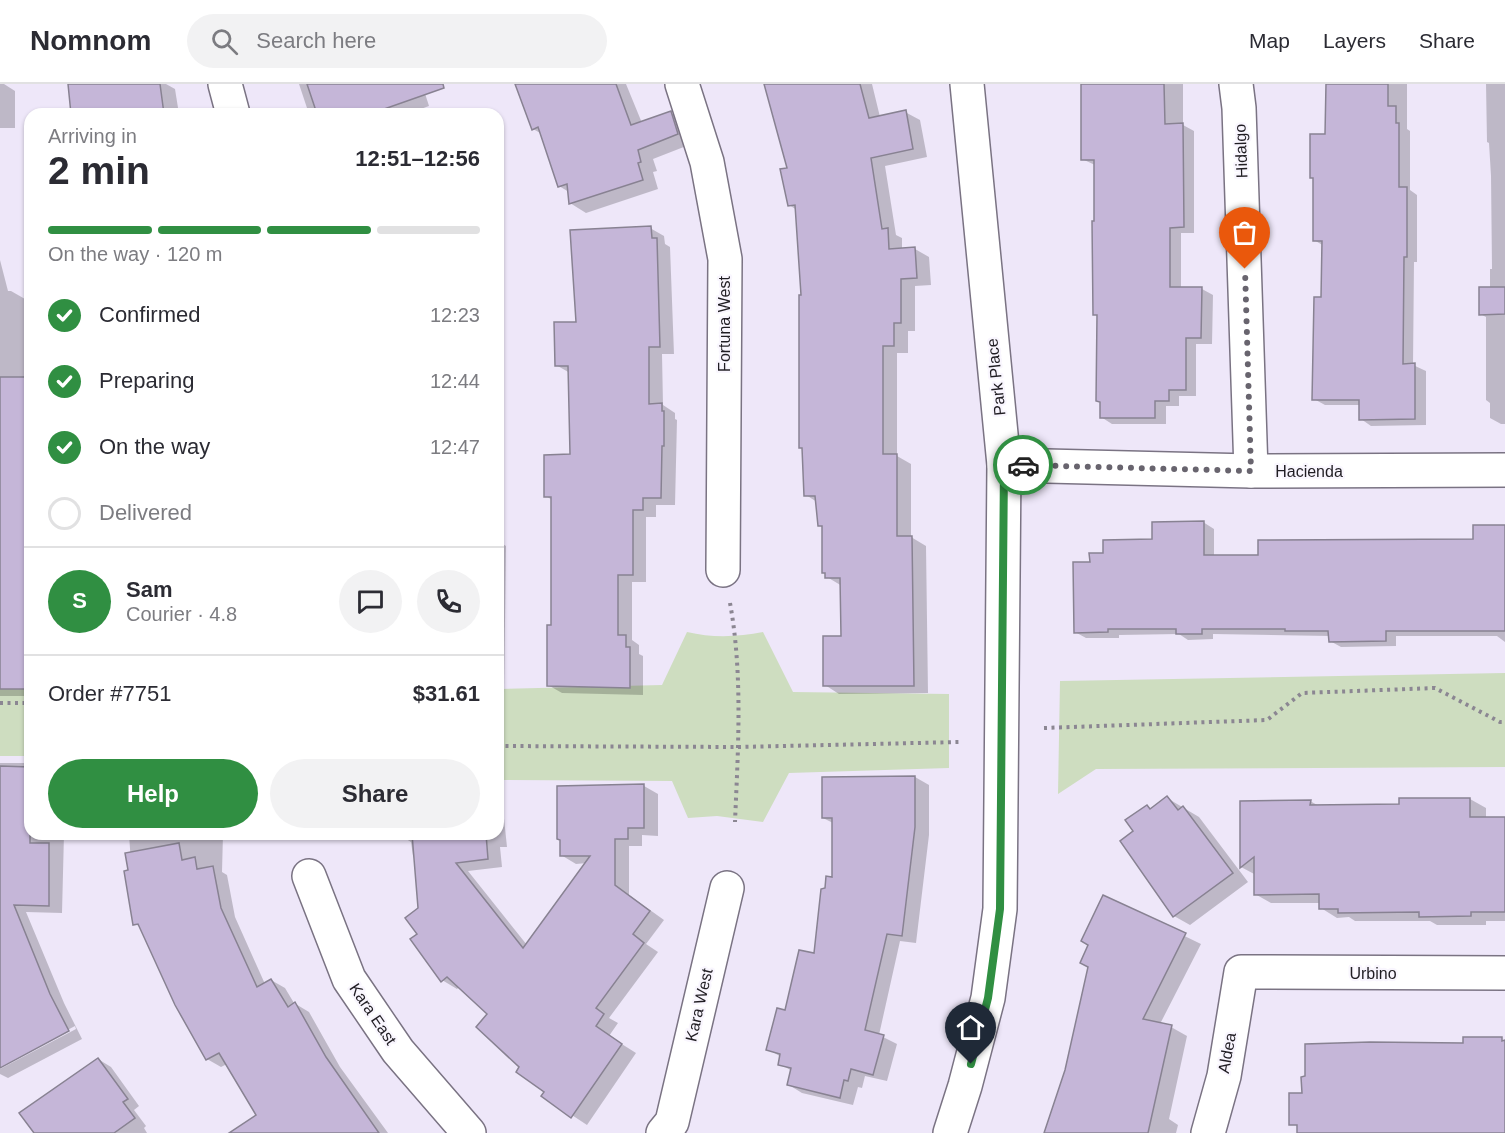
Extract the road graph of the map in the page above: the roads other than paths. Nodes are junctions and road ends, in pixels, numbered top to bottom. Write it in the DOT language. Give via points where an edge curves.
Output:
graph roads {
  1 [pos="225,84"];
  2 [pos="682,84"];
  3 [pos="967,84"];
  4 [pos="1236,84"];
  5 [pos="231,108"];
  6 [pos="1004,465"];
  7 [pos="1505,470"];
  8 [pos="1251,471"];
  9 [pos="723,570"];
  10 [pos="309,876"];
  11 [pos="727,888"];
  12 [pos="1241,972"];
  13 [pos="1505,973"];
  14 [pos="676,1129"];
  15 [pos="470,1133"];
  16 [pos="950,1133"];
  17 [pos="1208,1133"];
  1 -- 5 [label="street"];
  2 -- 9 [label="street, Fortuna West" via="707,162 724,259"];
  3 -- 6 [label="street, Park Place"];
  4 -- 8 [label="street, Hidalgo"];
  6 -- 8 [label="street, Hacienda"];
  6 -- 16 [label="street, Park Place" via="1000,909 988,998"];
  7 -- 8 [label="street, Hacienda"];
  10 -- 15 [label="street, Kara East" via="349,979 398,1051"];
  11 -- 14 [label="street, Kara West"];
  12 -- 13 [label="street, Urbino"];
  12 -- 17 [label="street, Aldea" via="1224,1076"];
}
